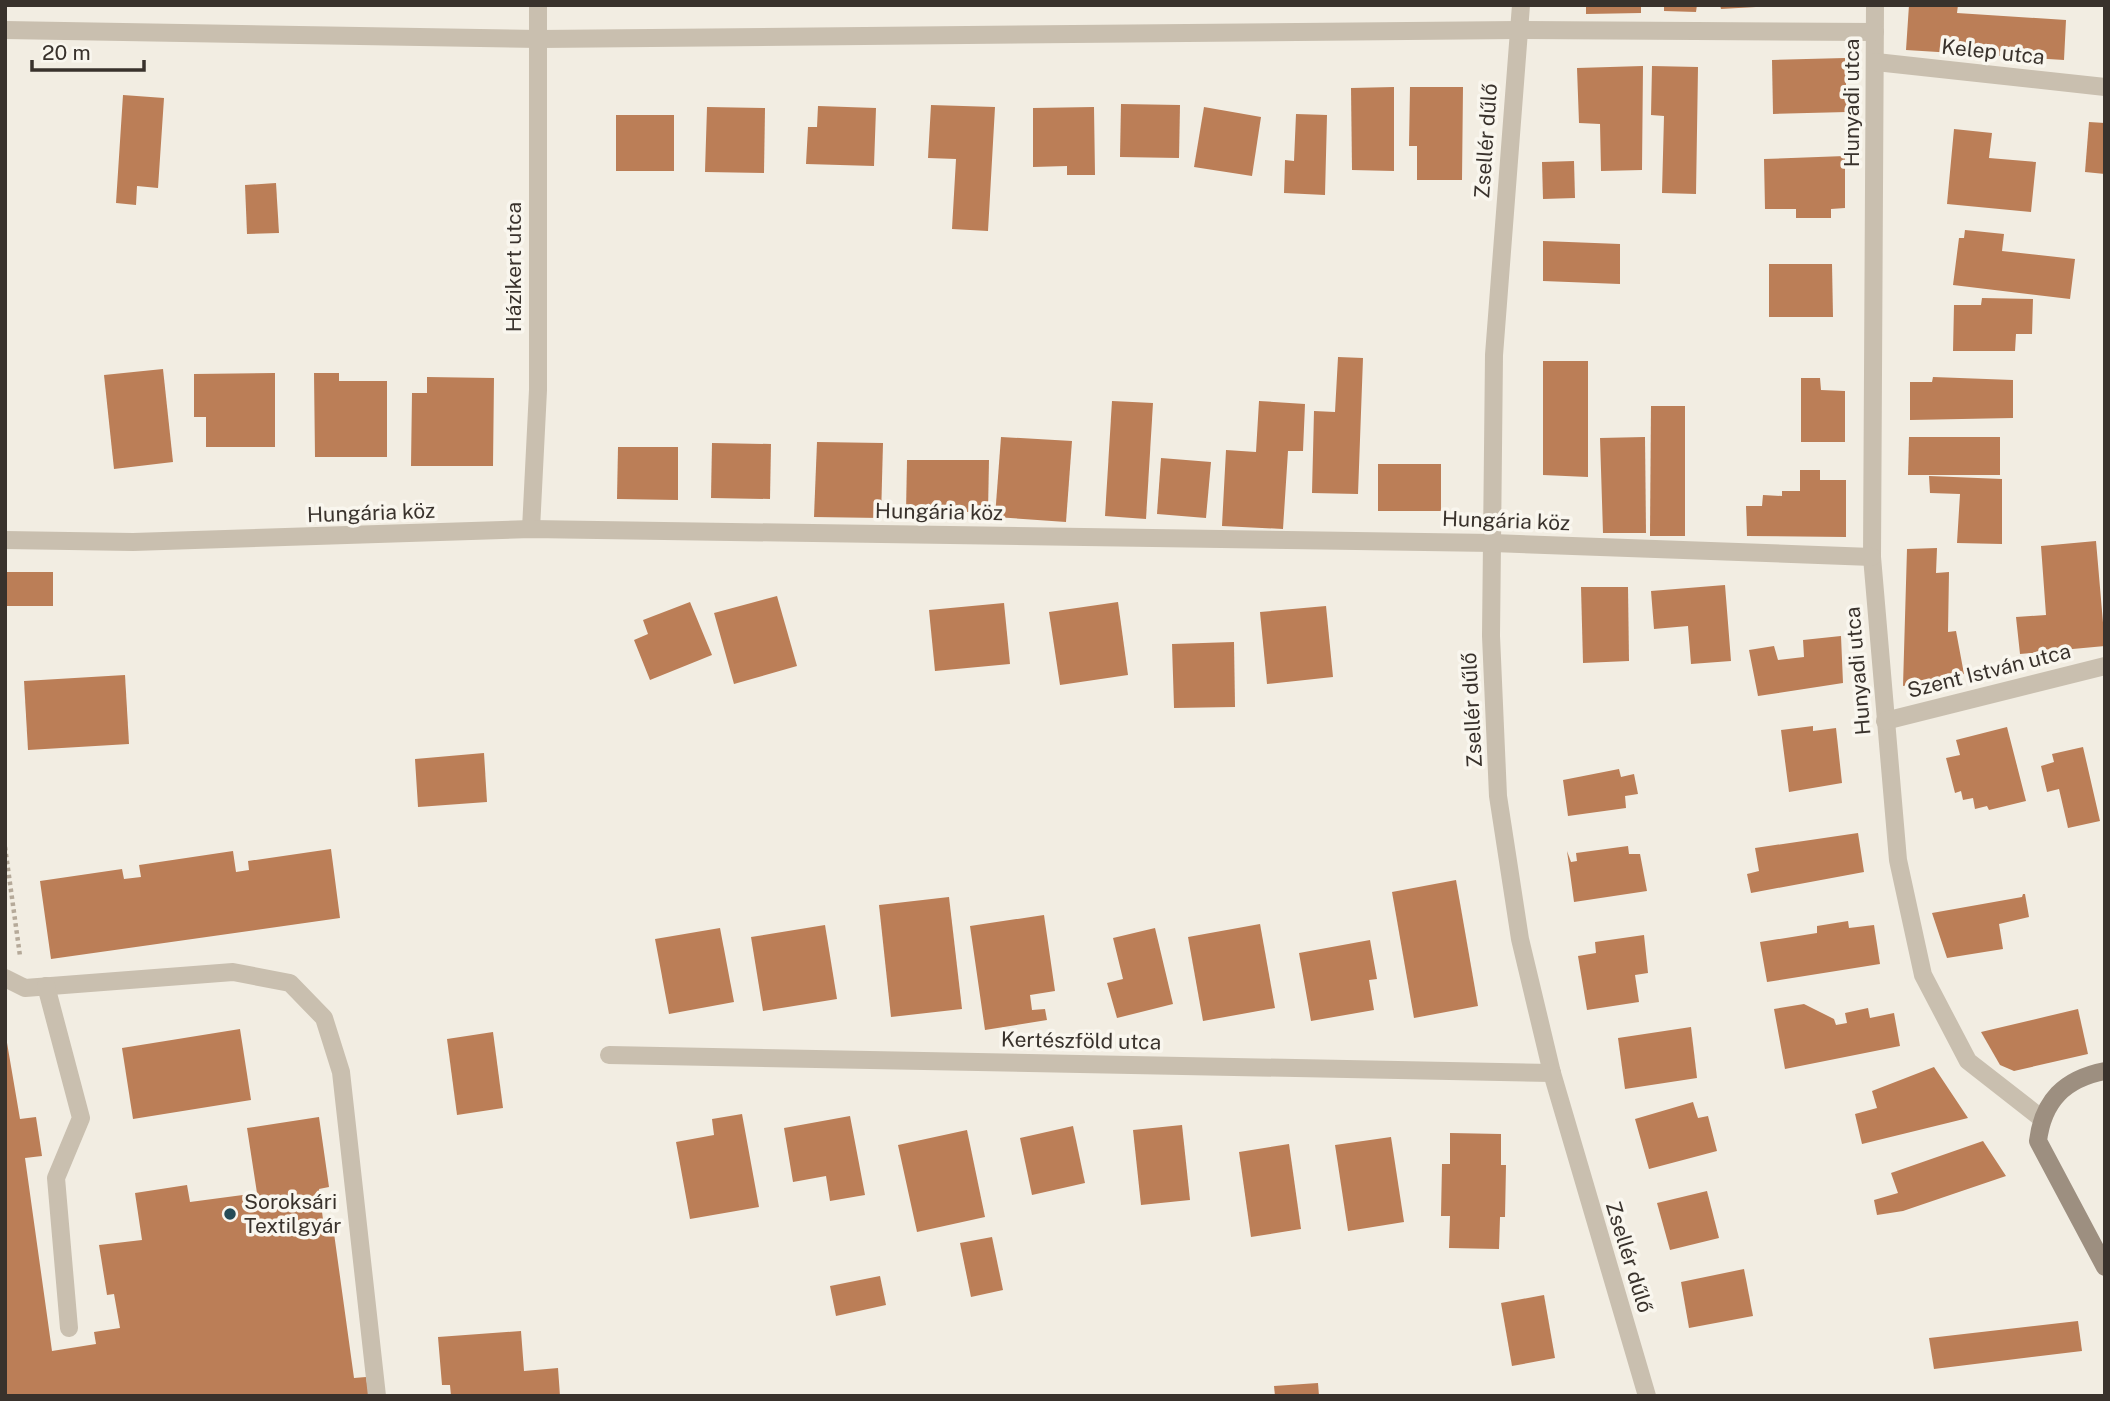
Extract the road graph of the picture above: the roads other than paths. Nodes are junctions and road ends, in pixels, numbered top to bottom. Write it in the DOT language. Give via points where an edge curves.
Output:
graph roads {
  1 [pos="538,5"];
  2 [pos="1521,5"];
  3 [pos="1875,5"];
  4 [pos="5,30"];
  5 [pos="1517,30"];
  6 [pos="1875,32"];
  7 [pos="539,39"];
  8 [pos="1876,62"];
  9 [pos="2105,88"];
  10 [pos="531,529"];
  11 [pos="5,540"];
  12 [pos="1493,543"];
  13 [pos="1872,557"];
  14 [pos="2105,666"];
  15 [pos="1885,721"];
  16 [pos="5,978"];
  17 [pos="46,986"];
  18 [pos="609,1055"];
  19 [pos="2105,1071"];
  20 [pos="1552,1073"];
  21 [pos="2041,1118"];
  22 [pos="2105,1267"];
  23 [pos="69,1328"];
  24 [pos="377,1396"];
  25 [pos="1647,1396"];
  1 -- 7 [label="street, Házikert utca"];
  2 -- 5 [label="street, Zsellér dűlő"];
  3 -- 6 [label="street, Hunyadi utca"];
  4 -- 7 [label="street"];
  5 -- 6 [label="street"];
  5 -- 7 [label="street"];
  5 -- 12 [label="street, Zsellér dűlő" via="1494,355"];
  6 -- 8 [label="street, Hunyadi utca"];
  7 -- 10 [label="street, Házikert utca" via="538,390"];
  8 -- 9 [label="street, Kelep utca"];
  8 -- 13 [label="street, Hunyadi utca"];
  10 -- 11 [label="street, Hungária köz" via="201,540"];
  10 -- 12 [label="street, Hungária köz"];
  12 -- 13 [label="street, Hungária köz"];
  12 -- 20 [label="street, Zsellér dűlő" via="1491,636 1498,796 1520,939"];
  13 -- 15 [label="street, Hunyadi utca"];
  14 -- 15 [label="street, Szent István utca"];
  15 -- 21 [label="street, Hunyadi utca" via="1898,860 1923,975 1968,1061"];
  16 -- 17 [label="street" via="25,988"];
  17 -- 23 [label="street" via="82,1118 56,1178"];
  17 -- 24 [label="street" via="233,972 290,983 324,1018 341,1072"];
  18 -- 20 [label="street, Kertészföld utca"];
  19 -- 21 [label="street" via="2091,1073 2058,1091"];
  20 -- 25 [label="street, Zsellér dűlő"];
  21 -- 22 [label="street" via="2038,1141"];
}
